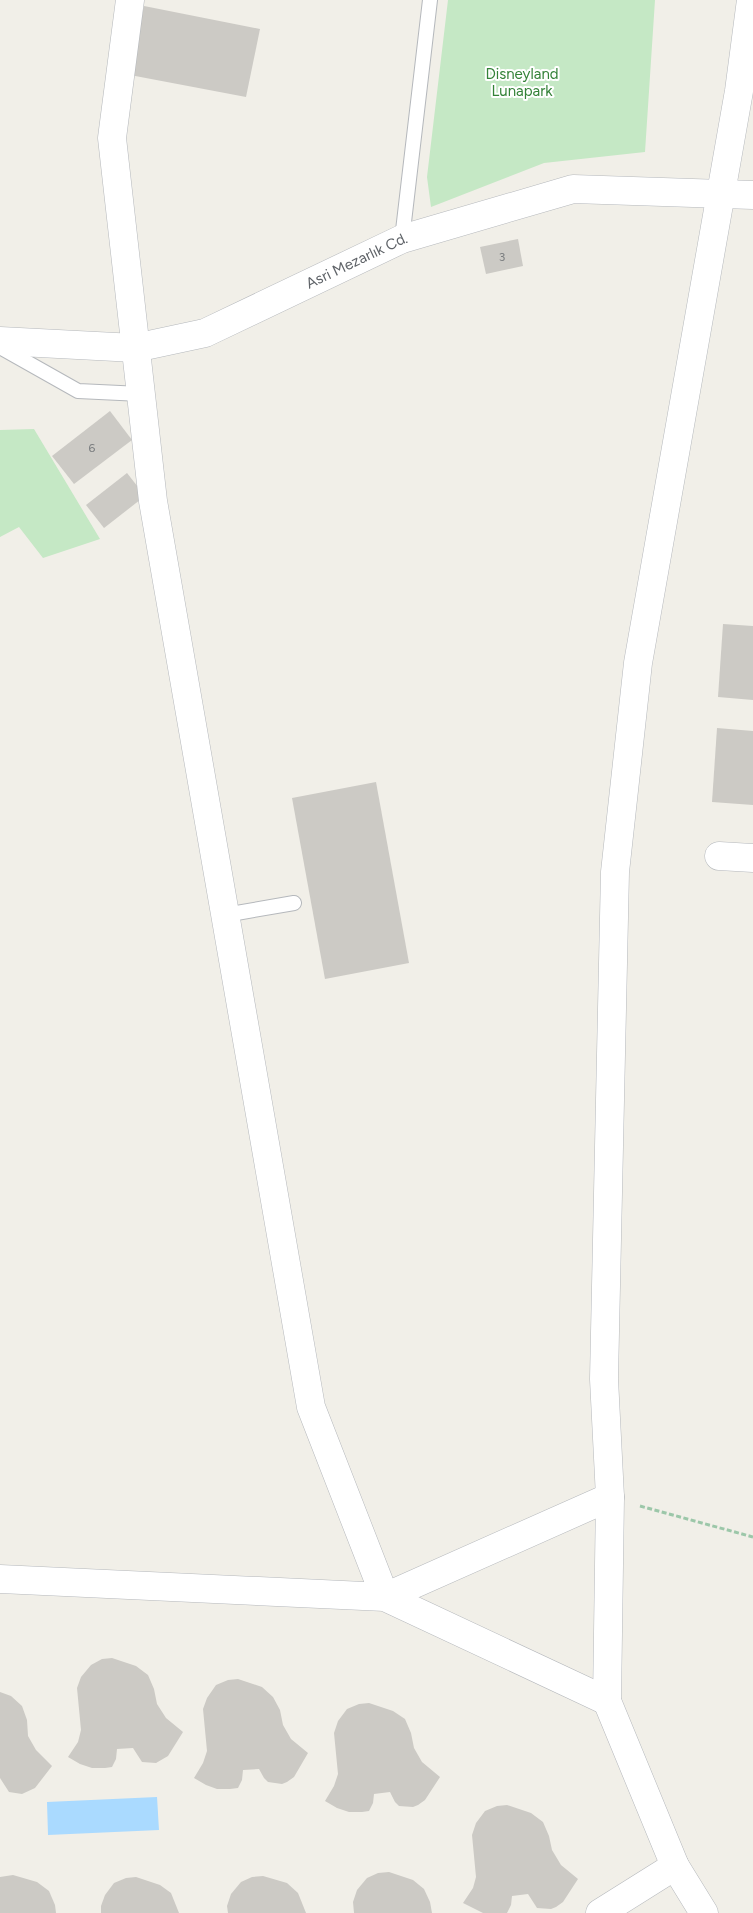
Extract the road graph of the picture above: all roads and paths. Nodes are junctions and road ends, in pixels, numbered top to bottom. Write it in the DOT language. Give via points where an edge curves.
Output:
graph roads {
  1 [pos="130,0"];
  2 [pos="430,0"];
  3 [pos="751,0"];
  4 [pos="753,67"];
  5 [pos="739,91"];
  6 [pos="721,192"];
  7 [pos="753,195"];
  8 [pos="402,239"];
  9 [pos="0,341"];
  10 [pos="0,347"];
  11 [pos="135,348"];
  12 [pos="141,394"];
  13 [pos="719,856"];
  14 [pos="753,858"];
  15 [pos="294,903"];
  16 [pos="225,915"];
  17 [pos="610,1497"];
  18 [pos="753,1537"];
  19 [pos="0,1578"];
  20 [pos="386,1598"];
  21 [pos="606,1701"];
  22 [pos="674,1866"];
  23 [pos="600,1913"];
  24 [pos="704,1913"];
  1 -- 11 [label="street" via="112,138"];
  2 -- 8 [label="lane"];
  3 -- 5 [label="street"];
  4 -- 5 [label="street"];
  5 -- 6 [label="street"];
  6 -- 7 [label="street, Asri Mezarlık Cd."];
  6 -- 8 [label="street, Asri Mezarlık Cd." via="573,189"];
  6 -- 17 [label="street" via="638,663 615,872 604,1379"];
  8 -- 11 [label="street, Asri Mezarlık Cd." via="205,333"];
  9 -- 11 [label="street, Asri Mezarlık Cd."];
  10 -- 12 [label="lane" via="78,391"];
  11 -- 12 [label="street"];
  12 -- 16 [label="street" via="153,501"];
  13 -- 14 [label="street"];
  15 -- 16 [label="lane"];
  16 -- 20 [label="street" via="311,1407"];
  17 -- 18 [label="path"];
  17 -- 20 [label="street"];
  17 -- 21 [label="street"];
  19 -- 20 [label="street"];
  20 -- 21 [label="street"];
  21 -- 22 [label="street"];
  22 -- 23 [label="street"];
  22 -- 24 [label="street"];
}
